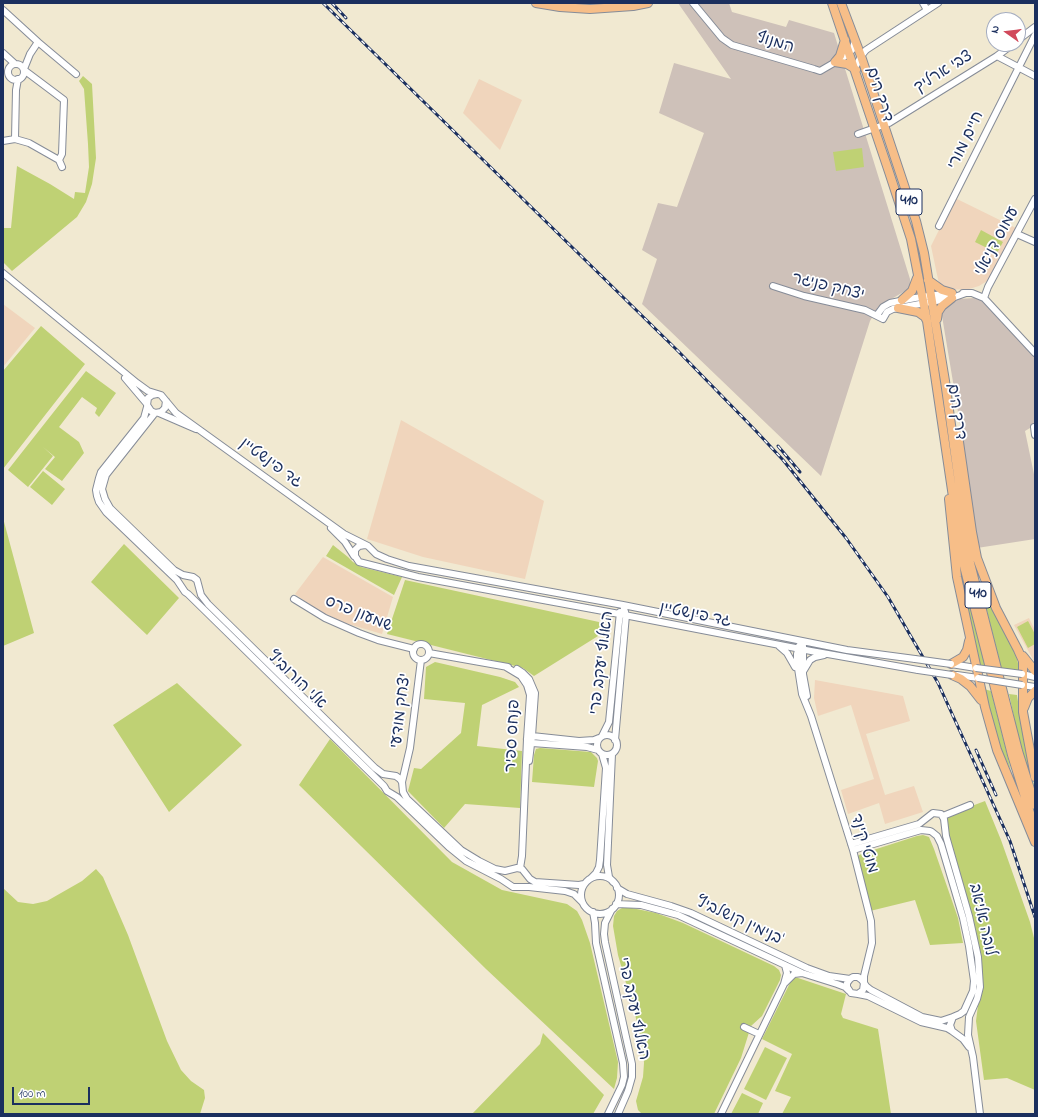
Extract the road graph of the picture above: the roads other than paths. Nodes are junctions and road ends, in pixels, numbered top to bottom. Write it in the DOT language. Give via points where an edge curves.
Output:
graph roads {
  1 [pos="536,3"];
  2 [pos="648,3"];
  3 [pos="832,3"];
  4 [pos="841,3"];
  5 [pos="923,3"];
  6 [pos="938,3"];
  7 [pos="696,5"];
  8 [pos="3,10"];
  9 [pos="927,10"];
  10 [pos="1035,27"];
  11 [pos="1026,34"];
  12 [pos="1035,35"];
  13 [pos="845,40"];
  14 [pos="855,40"];
  15 [pos="38,42"];
  16 [pos="869,48"];
  17 [pos="1002,52"];
  18 [pos="3,53"];
  19 [pos="849,53"];
  20 [pos="30,54"];
  21 [pos="861,56"];
  22 [pos="997,56"];
  23 [pos="835,62"];
  24 [pos="16,63"];
  25 [pos="1018,67"];
  26 [pos="9,68"];
  27 [pos="855,69"];
  28 [pos="24,70"];
  29 [pos="76,74"];
  30 [pos="1035,76"];
  31 [pos="17,78"];
  32 [pos="35,79"];
  33 [pos="884,125"];
  34 [pos="875,129"];
  35 [pos="858,134"];
  36 [pos="15,139"];
  37 [pos="3,141"];
  38 [pos="59,160"];
  39 [pos="62,167"];
  40 [pos="1035,199"];
  41 [pos="939,226"];
  42 [pos="1017,234"];
  43 [pos="1035,242"];
  44 [pos="3,273"];
  45 [pos="917,273"];
  46 [pos="928,280"];
  47 [pos="773,286"];
  48 [pos="988,287"];
  49 [pos="969,293"];
  50 [pos="952,296"];
  51 [pos="984,298"];
  52 [pos="927,299"];
  53 [pos="900,304"];
  54 [pos="877,315"];
  55 [pos="927,321"];
  56 [pos="936,326"];
  57 [pos="1035,353"];
  58 [pos="110,363"];
  59 [pos="945,380"];
  60 [pos="158,394"];
  61 [pos="165,399"];
  62 [pos="147,405"];
  63 [pos="157,413"];
  64 [pos="1034,427"];
  65 [pos="204,432"];
  66 [pos="1035,435"];
  67 [pos="946,450"];
  68 [pos="320,516"];
  69 [pos="365,545"];
  70 [pos="371,550"];
  71 [pos="356,559"];
  72 [pos="364,563"];
  73 [pos="189,577"];
  74 [pos="182,587"];
  75 [pos="199,587"];
  76 [pos="188,594"];
  77 [pos="294,599"];
  78 [pos="623,605"];
  79 [pos="597,610"];
  80 [pos="619,614"];
  81 [pos="626,615"];
  82 [pos="637,617"];
  83 [pos="625,632"];
  84 [pos="617,634"];
  85 [pos="969,636"];
  86 [pos="802,641"];
  87 [pos="776,645"];
  88 [pos="414,649"];
  89 [pos="801,649"];
  90 [pos="1018,650"];
  91 [pos="429,652"];
  92 [pos="827,654"];
  93 [pos="421,660"];
  94 [pos="951,664"];
  95 [pos="976,668"];
  96 [pos="1035,671"];
  97 [pos="800,674"];
  98 [pos="1022,674"];
  99 [pos="952,675"];
  100 [pos="1035,677"];
  101 [pos="978,678"];
  102 [pos="1022,685"];
  103 [pos="1035,687"];
  104 [pos="1035,691"];
  105 [pos="985,707"];
  106 [pos="1023,712"];
  107 [pos="600,737"];
  108 [pos="530,739"];
  109 [pos="615,740"];
  110 [pos="600,752"];
  111 [pos="612,754"];
  112 [pos="406,765"];
  113 [pos="393,776"];
  114 [pos="1035,777"];
  115 [pos="402,785"];
  116 [pos="384,786"];
  117 [pos="391,794"];
  118 [pos="970,805"];
  119 [pos="1035,805"];
  120 [pos="943,816"];
  121 [pos="927,819"];
  122 [pos="945,823"];
  123 [pos="1035,829"];
  124 [pos="931,831"];
  125 [pos="1035,842"];
  126 [pos="852,847"];
  127 [pos="520,868"];
  128 [pos="512,870"];
  129 [pos="527,875"];
  130 [pos="590,879"];
  131 [pos="613,882"];
  132 [pos="509,883"];
  133 [pos="584,884"];
  134 [pos="522,886"];
  135 [pos="617,888"];
  136 [pos="582,902"];
  137 [pos="614,907"];
  138 [pos="593,912"];
  139 [pos="785,964"];
  140 [pos="802,972"];
  141 [pos="850,979"];
  142 [pos="864,983"];
  143 [pos="784,984"];
  144 [pos="849,991"];
  145 [pos="858,994"];
  146 [pos="955,1016"];
  147 [pos="969,1025"];
  148 [pos="744,1027"];
  149 [pos="955,1033"];
  150 [pos="759,1034"];
  151 [pos="971,1051"];
  152 [pos="608,1114"];
  153 [pos="618,1114"];
  154 [pos="721,1114"];
  155 [pos="980,1114"];
  1 -- 2 [label="main road" via="560,8 590,9"];
  3 -- 13 [label="main road, דרך הים / 410"];
  4 -- 14 [label="main road, דרך הים / 410"];
  5 -- 9 [label="street"];
  6 -- 9 [label="street"];
  7 -- 23 [label="street, המנוף" via="722,38 732,45 820,71"];
  8 -- 15 [label="street"];
  9 -- 16 [label="street"];
  10 -- 11 [label="street"];
  12 -- 25 [label="street, חיים מורי"];
  13 -- 19 [label="main road, דרך הים / 410"];
  13 -- 23 [label="main road" via="840,56"];
  14 -- 16 [label="street"];
  14 -- 19 [label="street"];
  14 -- 21 [label="main road, דרך הים / 410"];
  15 -- 20 [label="street"];
  15 -- 29 [label="street"];
  16 -- 21 [label="street"];
  17 -- 22 [label="street"];
  18 -- 24 [label="street"];
  18 -- 26 [label="street"];
  19 -- 23 [label="street, המנוף"];
  19 -- 27 [label="main road, דרך הים / 410"];
  20 -- 24 [label="street"];
  20 -- 28 [label="street"];
  21 -- 27 [label="street"];
  21 -- 33 [label="main road, דרך הים / 410"];
  22 -- 25 [label="street, צבי ארליך"];
  22 -- 33 [label="street, צבי ארליך"];
  23 -- 27 [label="main road" via="847,64"];
  24 -- 26 [label="street"];
  24 -- 28 [label="street" via="22,65"];
  25 -- 30 [label="street, צבי ארליך"];
  25 -- 41 [label="street, חיים מורי"];
  26 -- 31 [label="street" via="8,72"];
  27 -- 34 [label="main road, דרך הים / 410"];
  28 -- 31 [label="street"];
  28 -- 32 [label="street"];
  31 -- 32 [label="street"];
  31 -- 36 [label="street"];
  32 -- 38 [label="street" via="64,100 62,154"];
  33 -- 34 [label="street, צבי ארליך"];
  33 -- 46 [label="main road, דרך הים / 410" via="916,221"];
  34 -- 35 [label="street, צבי ארליך"];
  34 -- 45 [label="main road, דרך הים / 410" via="907,225"];
  36 -- 37 [label="street"];
  36 -- 38 [label="street" via="29,143"];
  38 -- 39 [label="street"];
  40 -- 42 [label="street, עמוס דניאלי"];
  42 -- 43 [label="street"];
  42 -- 48 [label="street, עמוס דניאלי"];
  44 -- 58 [label="street"];
  45 -- 52 [label="main road, דרך הים / 410"];
  45 -- 53 [label="main road" via="914,288"];
  46 -- 50 [label="main road"];
  46 -- 52 [label="main road, דרך הים / 410"];
  47 -- 54 [label="street, יצחק פניגר"];
  48 -- 49 [label="street"];
  48 -- 51 [label="street, עמוס דניאלי"];
  49 -- 50 [label="street, יצחק פניגר"];
  49 -- 51 [label="street"];
  50 -- 52 [label="street, יצחק פניגר"];
  50 -- 56 [label="main road" via="939,311"];
  51 -- 57 [label="street"];
  52 -- 53 [label="street, יצחק פניגר"];
  52 -- 55 [label="main road, דרך הים / 410"];
  52 -- 56 [label="main road, דרך הים / 410"];
  53 -- 54 [label="street, יצחק פניגר" via="886,305"];
  53 -- 54 [label="street, יצחק פניגר" via="887,312 883,319"];
  53 -- 55 [label="main road" via="918,312"];
  55 -- 67 [label="main road, דרך הים / 410"];
  56 -- 59 [label="main road, דרך הים / 410"];
  58 -- 60 [label="street" via="140,386"];
  58 -- 62 [label="street"];
  59 -- 90 [label="main road" via="960,447 976,552 992,600"];
  59 -- 119 [label="main road, דרך הים / 410" via="970,563 1018,751"];
  60 -- 61 [label="street"];
  60 -- 62 [label="street" via="150,396"];
  61 -- 63 [label="street" via="165,408"];
  61 -- 65 [label="street, גד פינשטיין" via="173,410"];
  62 -- 63 [label="street" via="150,411"];
  62 -- 74 [label="street" via="144,418 101,472 97,483 99,502"];
  63 -- 65 [label="street, גד פינשטיין"];
  63 -- 73 [label="street" via="106,475 103,494 110,508 174,570"];
  64 -- 66 [label="street"];
  65 -- 68 [label="street, גד פינשטיין"];
  67 -- 85 [label="main road" via="955,564"];
  67 -- 123 [label="main road, דרך הים / 410" via="965,571 1012,755"];
  68 -- 69 [label="street, גד פינשטיין"];
  68 -- 71 [label="street, גד פינשטיין" via="345,542"];
  69 -- 70 [label="street"];
  69 -- 71 [label="street" via="357,548"];
  70 -- 72 [label="street" via="372,558"];
  70 -- 78 [label="street, גד פינשטיין" via="387,560 410,566"];
  71 -- 72 [label="street"];
  72 -- 79 [label="street, גד פינשטיין" via="418,577"];
  73 -- 74 [label="street" via="183,581"];
  73 -- 75 [label="street" via="197,580"];
  74 -- 76 [label="street"];
  75 -- 76 [label="street" via="195,593"];
  75 -- 113 [label="street, אלי הורוביץ" via="208,604 376,768 383,774"];
  76 -- 116 [label="street, אלי הורוביץ"];
  77 -- 88 [label="street, שמעון פרס" via="325,618 359,633"];
  78 -- 80 [label="street, האלוף יעקב פרי"];
  78 -- 81 [label="street, האלוף יעקב פרי"];
  78 -- 86 [label="street, גד פינשטיין"];
  79 -- 80 [label="street, גד פינשטיין"];
  79 -- 84 [label="street" via="613,618"];
  80 -- 81 [label="street, גד פינשטיין"];
  80 -- 84 [label="street, האלוף יעקב פרי"];
  81 -- 82 [label="street, גד פינשטיין"];
  81 -- 83 [label="street, האלוף יעקב פרי"];
  82 -- 83 [label="street" via="630,622"];
  82 -- 87 [label="street, גד פינשטיין"];
  83 -- 109 [label="street, האלוף יעקב פרי"];
  84 -- 107 [label="street, האלוף יעקב פרי" via="609,722"];
  85 -- 94 [label="main road" via="965,654"];
  85 -- 95 [label="main road"];
  86 -- 89 [label="street, מוטי קינד"];
  86 -- 94 [label="street, גד פינשטיין, bridge" via="847,650"];
  87 -- 89 [label="street, גד פינשטיין"];
  87 -- 97 [label="street" via="787,653"];
  88 -- 91 [label="street" via="418,645 424,645 428,647"];
  88 -- 93 [label="street" via="414,656"];
  89 -- 92 [label="street, גד פינשטיין"];
  89 -- 97 [label="street, מוטי קינד" via="796,656"];
  90 -- 96 [label="main road"];
  90 -- 98 [label="main road" via="1023,661"];
  91 -- 93 [label="street" via="427,658"];
  91 -- 108 [label="street, פנחס ספיר" via="516,669 523,673 534,688 535,702"];
  92 -- 97 [label="street" via="810,660"];
  92 -- 99 [label="street, גד פינשטיין, bridge"];
  93 -- 112 [label="street, יצחק מודעי"];
  94 -- 95 [label="street, גד פינשטיין"];
  95 -- 98 [label="street, גד פינשטיין, bridge"];
  95 -- 101 [label="main road, bridge"];
  97 -- 126 [label="street, מוטי קינד" via="803,697"];
  98 -- 100 [label="street, גד פינשטיין"];
  98 -- 102 [label="main road, bridge"];
  99 -- 101 [label="street, גד פינשטיין"];
  99 -- 105 [label="main road" via="970,686"];
  101 -- 102 [label="street, גד פינשטיין, bridge"];
  101 -- 105 [label="main road"];
  102 -- 103 [label="street, גד פינשטיין"];
  102 -- 106 [label="main road"];
  104 -- 106 [label="main road" via="1026,700"];
  105 -- 125 [label="main road" via="997,750"];
  106 -- 114 [label="main road"];
  107 -- 108 [label="street" via="579,741"];
  107 -- 109 [label="street" via="608,735"];
  107 -- 110 [label="street" via="596,744"];
  108 -- 110 [label="street" via="587,747"];
  108 -- 127 [label="street, פנחס ספיר"];
  109 -- 111 [label="street" via="617,746"];
  110 -- 111 [label="street"];
  110 -- 130 [label="street" via="606,768 600,860 596,873"];
  111 -- 131 [label="street" via="607,865 609,877"];
  112 -- 113 [label="street, יצחק מודעי" via="401,773"];
  112 -- 115 [label="street, יצחק מודעי"];
  113 -- 115 [label="street" via="398,777"];
  113 -- 116 [label="street" via="387,779"];
  115 -- 117 [label="street" via="399,792"];
  115 -- 128 [label="street" via="404,795 410,802 461,850 495,869"];
  116 -- 117 [label="street"];
  117 -- 132 [label="street" via="457,855"];
  118 -- 120 [label="street"];
  120 -- 121 [label="street" via="935,813"];
  120 -- 122 [label="street"];
  121 -- 124 [label="street" via="926,826"];
  121 -- 126 [label="street"];
  122 -- 124 [label="street" via="941,831"];
  122 -- 147 [label="street, לובה אליאב" via="946,838 970,916 978,957 980,987 970,1014"];
  124 -- 126 [label="street" via="920,830"];
  124 -- 146 [label="street, לובה אליאב" via="941,842 964,918 972,959 973,991 965,1009"];
  126 -- 142 [label="street, מוטי קינד" via="872,928 872,943"];
  127 -- 128 [label="street"];
  127 -- 129 [label="street"];
  128 -- 132 [label="street" via="507,877"];
  129 -- 133 [label="street" via="538,882"];
  129 -- 134 [label="street"];
  130 -- 131 [label="street" via="602,876"];
  130 -- 133 [label="street"];
  131 -- 135 [label="street"];
  132 -- 134 [label="street" via="516,888"];
  133 -- 136 [label="street"];
  134 -- 136 [label="street" via="565,891 574,894"];
  135 -- 137 [label="street" via="618,896"];
  135 -- 141 [label="street, בנימין קושלביץ'" via="627,894 691,913 807,968 830,976"];
  136 -- 138 [label="street"];
  137 -- 138 [label="street" via="605,913"];
  137 -- 139 [label="street, בנימין קושלביץ'" via="641,905 678,915"];
  137 -- 153 [label="street, האלוף יעקב פרי" via="605,923 604,934 632,1064 630,1085"];
  138 -- 152 [label="street, האלוף יעקב פרי" via="596,943 624,1063 622,1085"];
  139 -- 140 [label="street, בנימין קושלביץ'"];
  139 -- 143 [label="street" via="787,973"];
  140 -- 143 [label="street" via="791,976"];
  140 -- 144 [label="street, בנימין קושלביץ'"];
  141 -- 142 [label="street" via="857,977"];
  141 -- 144 [label="street" via="847,985"];
  142 -- 145 [label="street" via="864,989"];
  142 -- 146 [label="street" via="871,991 924,1018 941,1021"];
  143 -- 150 [label="street"];
  144 -- 145 [label="street"];
  145 -- 149 [label="street" via="870,996 918,1022 946,1028"];
  146 -- 147 [label="street" via="965,1017"];
  146 -- 149 [label="street" via="950,1025"];
  147 -- 149 [label="street" via="964,1033"];
  147 -- 151 [label="street"];
  148 -- 150 [label="street"];
  149 -- 151 [label="street"];
  150 -- 154 [label="street"];
  151 -- 155 [label="street"];
}
